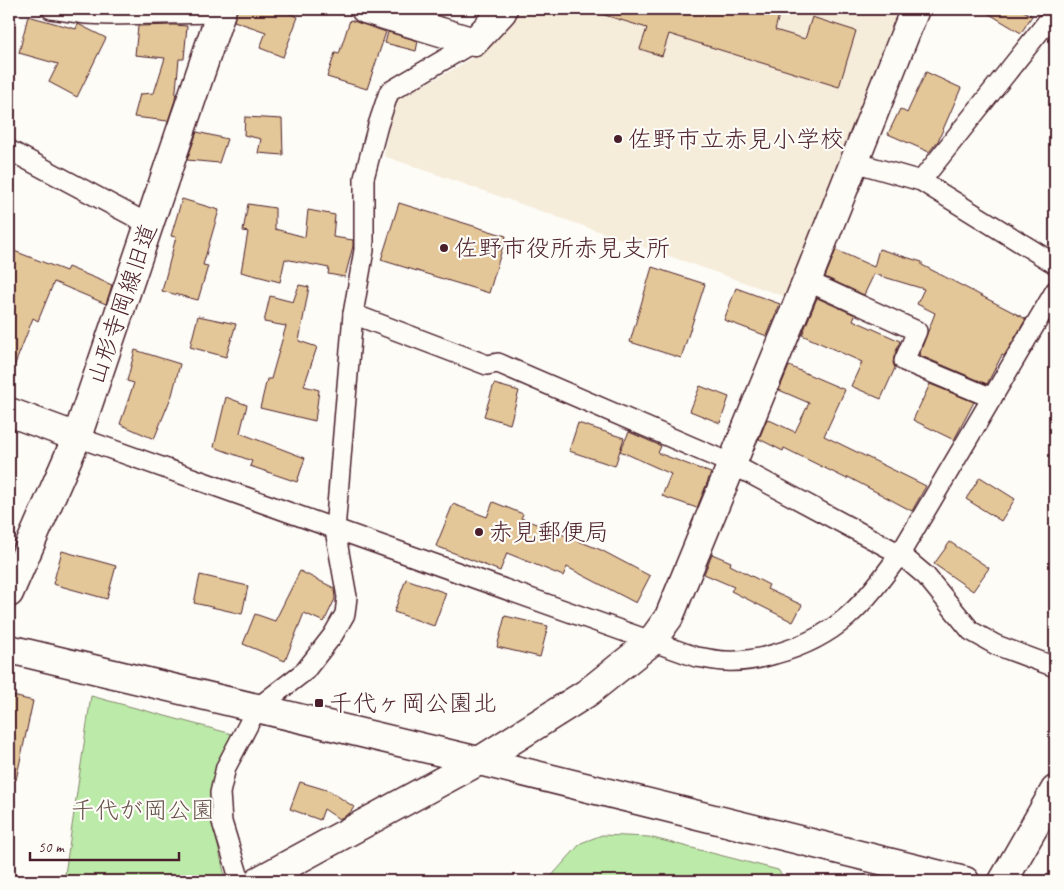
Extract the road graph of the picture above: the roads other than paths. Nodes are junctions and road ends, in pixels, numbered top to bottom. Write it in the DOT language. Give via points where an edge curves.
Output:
graph roads {
  1 [pos="51,9"];
  2 [pos="365,9"];
  3 [pos="503,9"];
  4 [pos="915,9"];
  5 [pos="221,11"];
  6 [pos="1055,12"];
  7 [pos="474,42"];
  8 [pos="9,150"];
  9 [pos="854,162"];
  10 [pos="920,181"];
  11 [pos="148,224"];
  12 [pos="1055,264"];
  13 [pos="807,281"];
  14 [pos="1055,291"];
  15 [pos="353,314"];
  16 [pos="992,398"];
  17 [pos="9,412"];
  18 [pos="77,437"];
  19 [pos="732,464"];
  20 [pos="335,530"];
  21 [pos="900,554"];
  22 [pos="9,593"];
  23 [pos="652,642"];
  24 [pos="9,649"];
  25 [pos="1055,667"];
  26 [pos="258,708"];
  27 [pos="479,761"];
  28 [pos="1055,790"];
  29 [pos="240,881"];
  30 [pos="258,881"];
  31 [pos="965,881"];
  32 [pos="1003,881"];
  1 -- 5 [label="street" via="109,15"];
  2 -- 7 [label="street"];
  3 -- 7 [label="street"];
  4 -- 9 [label="street"];
  5 -- 11 [label="street, 山形寺岡線旧道"];
  6 -- 10 [label="street"];
  7 -- 15 [label="street" via="389,92 364,178 364,250"];
  8 -- 11 [label="street"];
  9 -- 10 [label="street"];
  9 -- 13 [label="street"];
  10 -- 12 [label="street"];
  11 -- 18 [label="street, 山形寺岡線旧道"];
  13 -- 16 [label="street" via="917,331 904,361"];
  13 -- 19 [label="street"];
  14 -- 16 [label="street"];
  15 -- 19 [label="street" via="487,365 498,363"];
  15 -- 20 [label="street"];
  16 -- 21 [label="street"];
  17 -- 18 [label="street"];
  18 -- 20 [label="street"];
  18 -- 22 [label="street, 山形寺岡線旧道"];
  19 -- 21 [label="street"];
  19 -- 23 [label="street" via="669,617"];
  20 -- 23 [label="street"];
  20 -- 26 [label="street" via="348,597 345,614 305,671"];
  21 -- 23 [label="street" via="856,609 834,629 786,652 756,660 726,662 696,657"];
  21 -- 25 [label="street" via="926,576 971,631 996,645"];
  23 -- 27 [label="street" via="587,693"];
  24 -- 26 [label="street"];
  26 -- 27 [label="street"];
  26 -- 29 [label="street" via="226,767 220,793 222,822"];
  27 -- 30 [label="street"];
  27 -- 31 [label="street"];
  28 -- 32 [label="street"];
}
